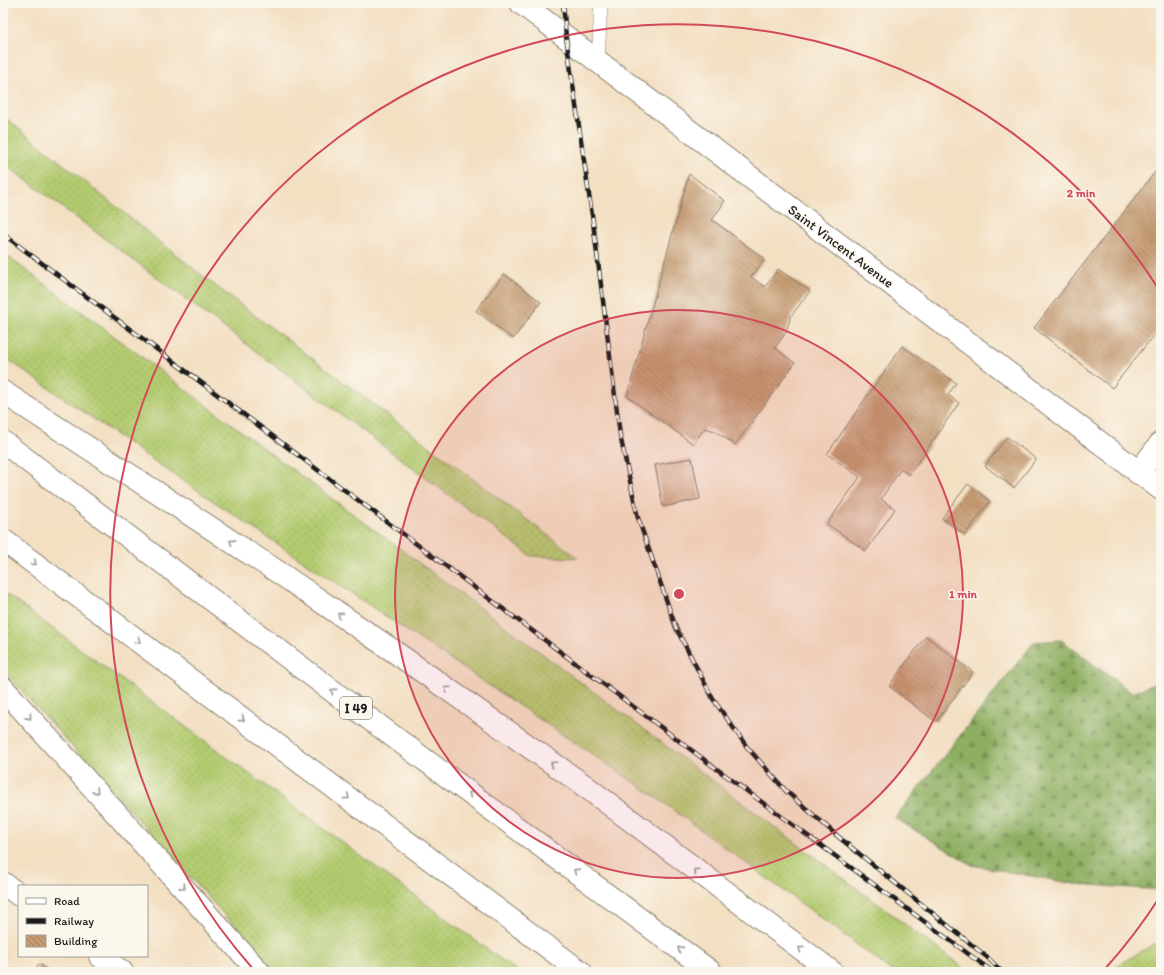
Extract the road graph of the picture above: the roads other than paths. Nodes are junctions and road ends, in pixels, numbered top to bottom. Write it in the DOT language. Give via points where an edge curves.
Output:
graph roads {
  1 [pos="521,3"];
  2 [pos="601,3"];
  3 [pos="598,61"];
  4 [pos="3,392"];
  5 [pos="3,442"];
  6 [pos="1161,443"];
  7 [pos="1138,473"];
  8 [pos="1161,489"];
  9 [pos="3,540"];
  10 [pos="3,688"];
  11 [pos="3,883"];
  12 [pos="18,894"];
  13 [pos="216,923"];
  14 [pos="101,957"];
  15 [pos="122,972"];
  16 [pos="248,972"];
  17 [pos="260,972"];
  18 [pos="581,972"];
  19 [pos="712,972"];
  20 [pos="832,972"];
  1 -- 3 [label="main road, Saint Vincent Avenue"];
  2 -- 3 [label="lane"];
  3 -- 7 [label="main road, Saint Vincent Avenue"];
  20 -- 4 [label="main road, one-way" via="585,786 392,650"];
  19 -- 5 [label="main road, I 49, one-way"];
  6 -- 7 [label="main road"];
  7 -- 8 [label="main road, Saint Vincent Avenue"];
  9 -- 18 [label="main road, one-way"];
  10 -- 13 [label="main road, one-way"];
  11 -- 12 [label="main road"];
  13 -- 16 [label="main road"];
  13 -- 17 [label="main road"];
  14 -- 15 [label="main road"];
}
